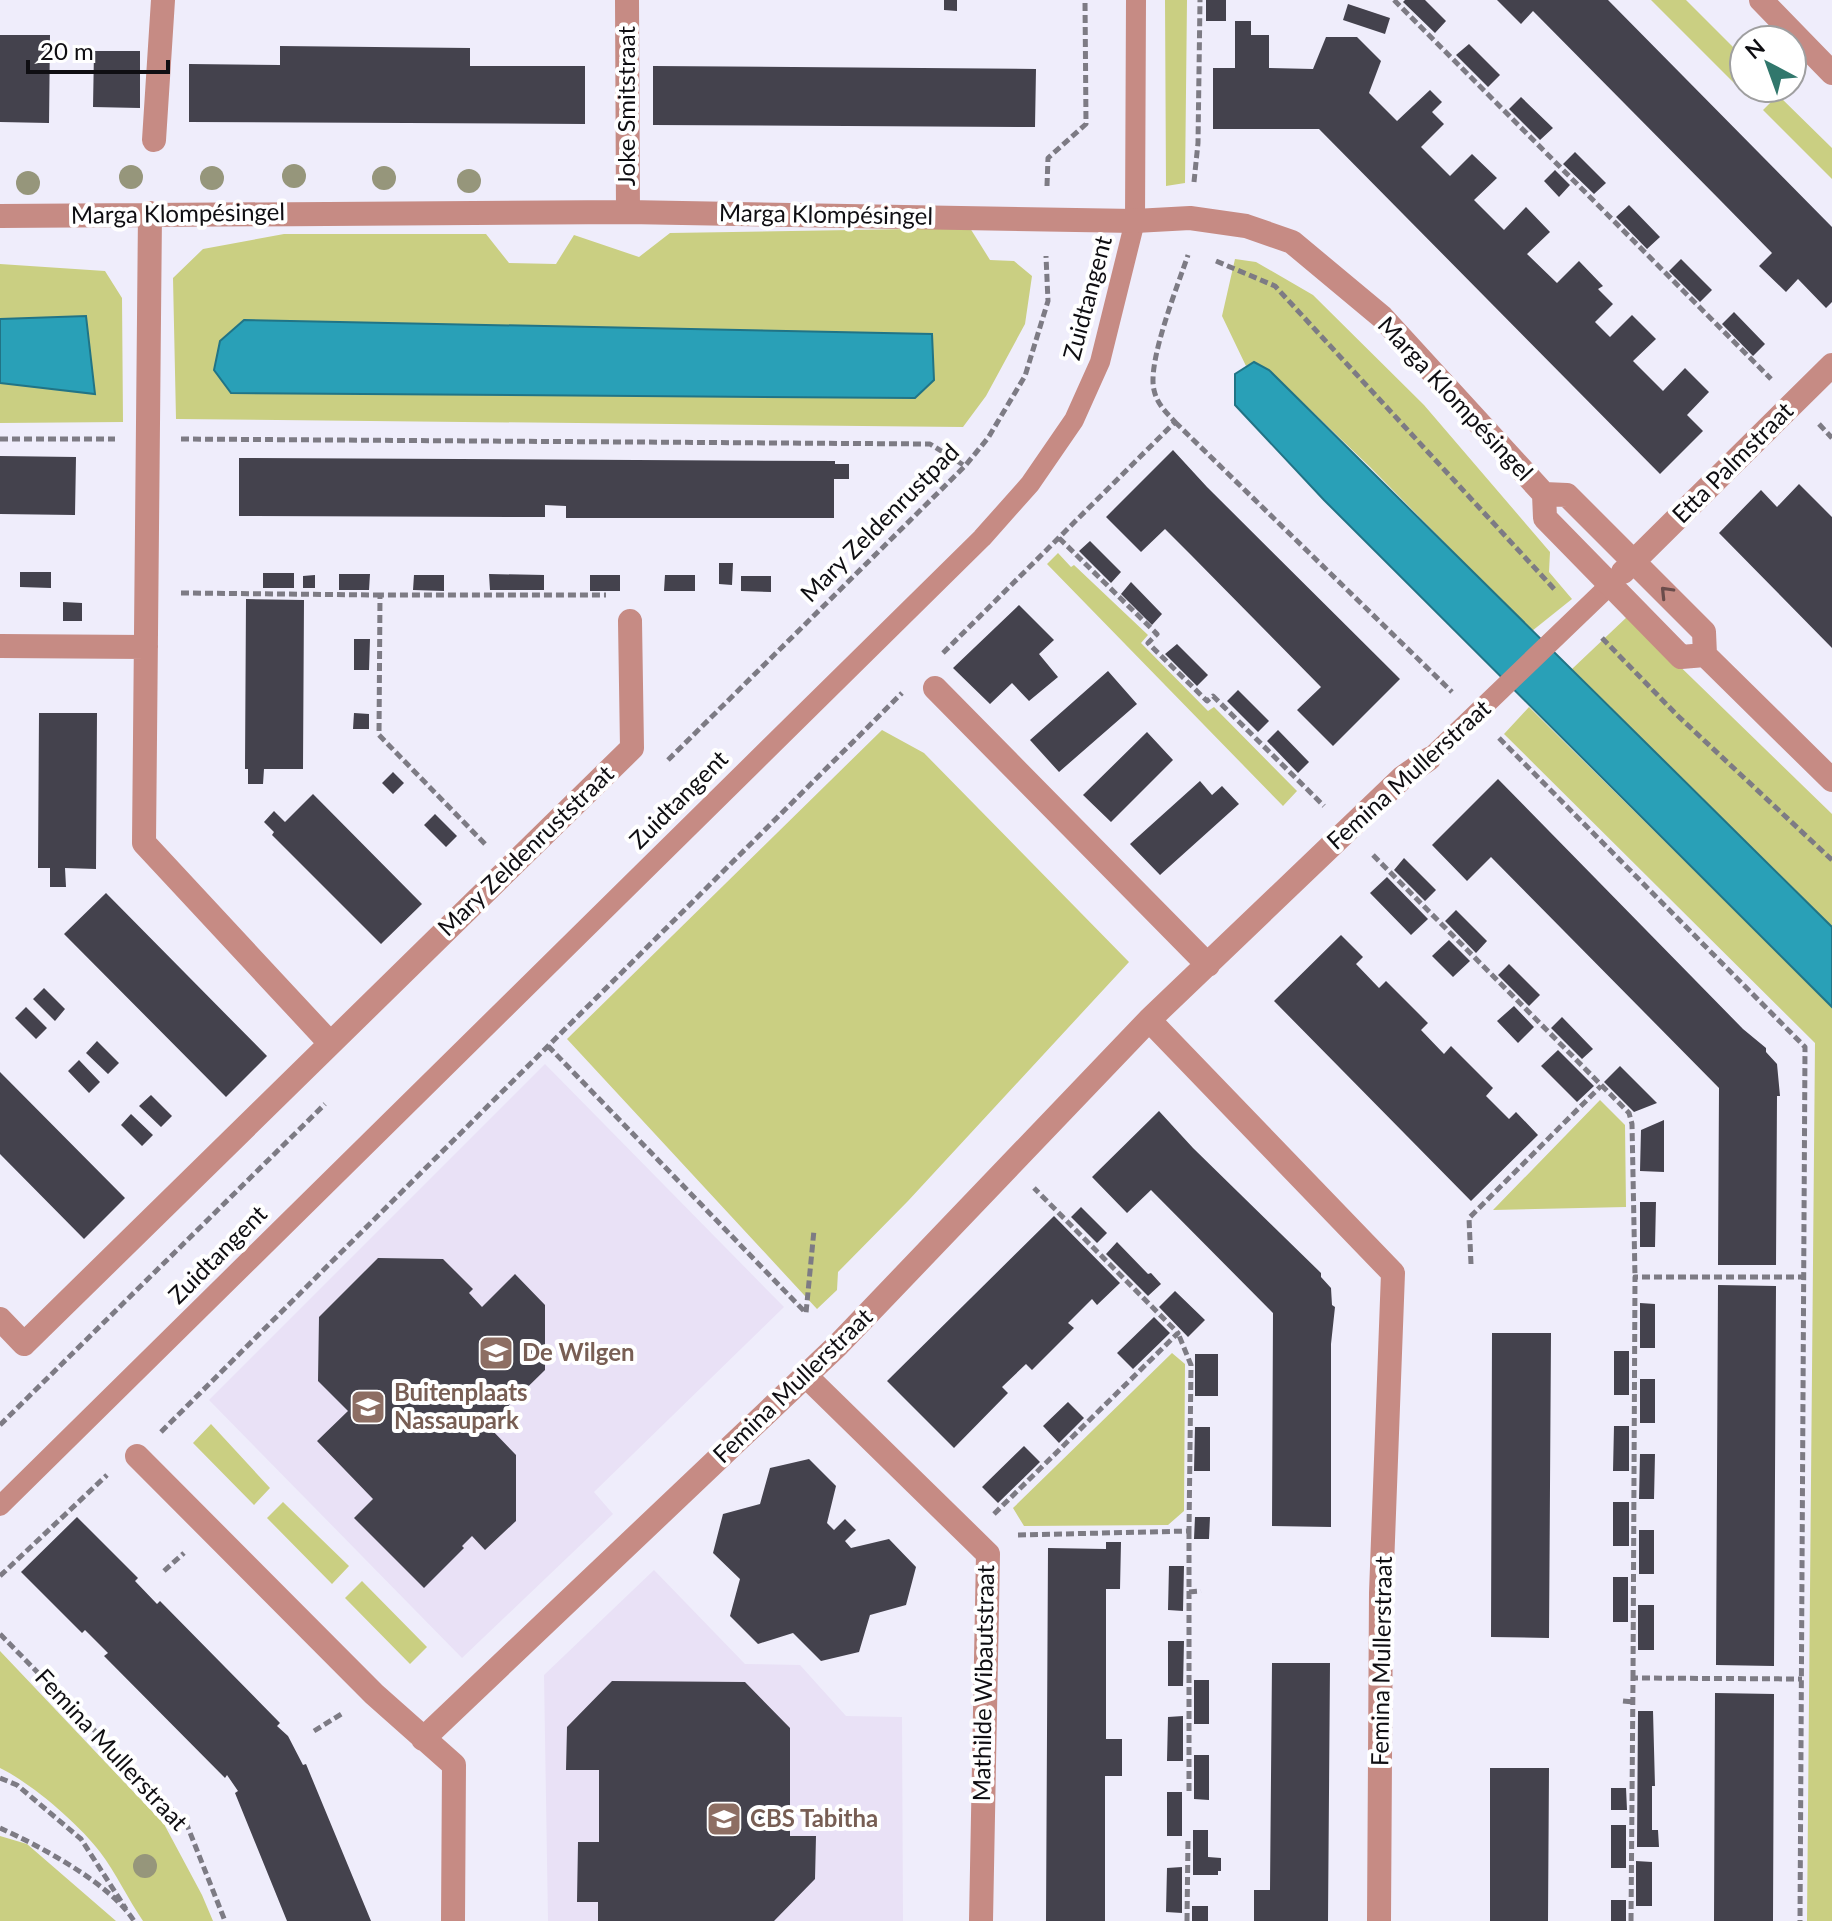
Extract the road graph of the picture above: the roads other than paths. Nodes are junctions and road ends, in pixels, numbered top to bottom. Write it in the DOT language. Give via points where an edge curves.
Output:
graph roads {
  1 [pos="163,0"];
  2 [pos="627,0"];
  3 [pos="1136,0"];
  4 [pos="1761,0"];
  5 [pos="1832,73"];
  6 [pos="154,140"];
  7 [pos="628,212"];
  8 [pos="150,213"];
  9 [pos="0,216"];
  10 [pos="1135,221"];
  11 [pos="1832,365"];
  12 [pos="1544,494"];
  13 [pos="1634,560"];
  14 [pos="1610,585"];
  15 [pos="630,621"];
  16 [pos="0,646"];
  17 [pos="146,647"];
  18 [pos="1705,655"];
  19 [pos="935,688"];
  20 [pos="1429,759"];
  21 [pos="1832,780"];
  22 [pos="1208,965"];
  23 [pos="1149,1020"];
  24 [pos="330,1043"];
  25 [pos="0,1319"];
  26 [pos="806,1376"];
  27 [pos="137,1456"];
  28 [pos="0,1506"];
  29 [pos="423,1739"];
  30 [pos="453,1921"];
  31 [pos="981,1921"];
  32 [pos="1379,1921"];
  1 -- 6 [label="street"];
  2 -- 7 [label="street, Joke Smitstraat"];
  3 -- 10 [label="lane, Zuidtangent"];
  4 -- 5 [label="street"];
  7 -- 8 [label="street, Marga Klompésingel"];
  7 -- 10 [label="street, Marga Klompésingel"];
  8 -- 9 [label="street, Marga Klompésingel"];
  8 -- 17 [label="street"];
  10 -- 12 [label="street, Marga Klompésingel" via="1190,218 1246,226 1292,242 1382,317"];
  10 -- 28 [label="lane, Zuidtangent" via="1100,362 1074,420 1030,484 982,538"];
  11 -- 13 [label="street, Etta Palmstraat"];
  12 -- 13 [label="street, Marga Klompésingel" via="1567,495"];
  12 -- 14 [label="street, Marga Klompésingel" via="1545,518"];
  13 -- 14 [label="street, Etta Palmstraat"];
  18 -- 13 [label="street, Marga Klompésingel, one-way" via="1704,632"];
  14 -- 18 [label="street, Marga Klompésingel" via="1681,657"];
  14 -- 20 [label="lane, Femina Mullerstraat"];
  15 -- 24 [label="street, Mary Zeldenruststraat" via="632,748"];
  16 -- 17 [label="street"];
  17 -- 24 [label="street" via="144,843"];
  18 -- 21 [label="street, Marga Klompésingel"];
  19 -- 22 [label="street"];
  20 -- 22 [label="street, Femina Mullerstraat" via="1403,777"];
  22 -- 23 [label="street, Femina Mullerstraat"];
  23 -- 26 [label="street, Femina Mullerstraat"];
  23 -- 32 [label="street, Femina Mullerstraat" via="1393,1273 1381,1593"];
  24 -- 25 [label="street, Mary Zeldenruststraat" via="24,1344"];
  26 -- 29 [label="street, Femina Mullerstraat"];
  26 -- 31 [label="street, Mathilde Wibautstraat" via="988,1554"];
  27 -- 29 [label="street"];
  29 -- 30 [label="street" via="454,1765"];
}
